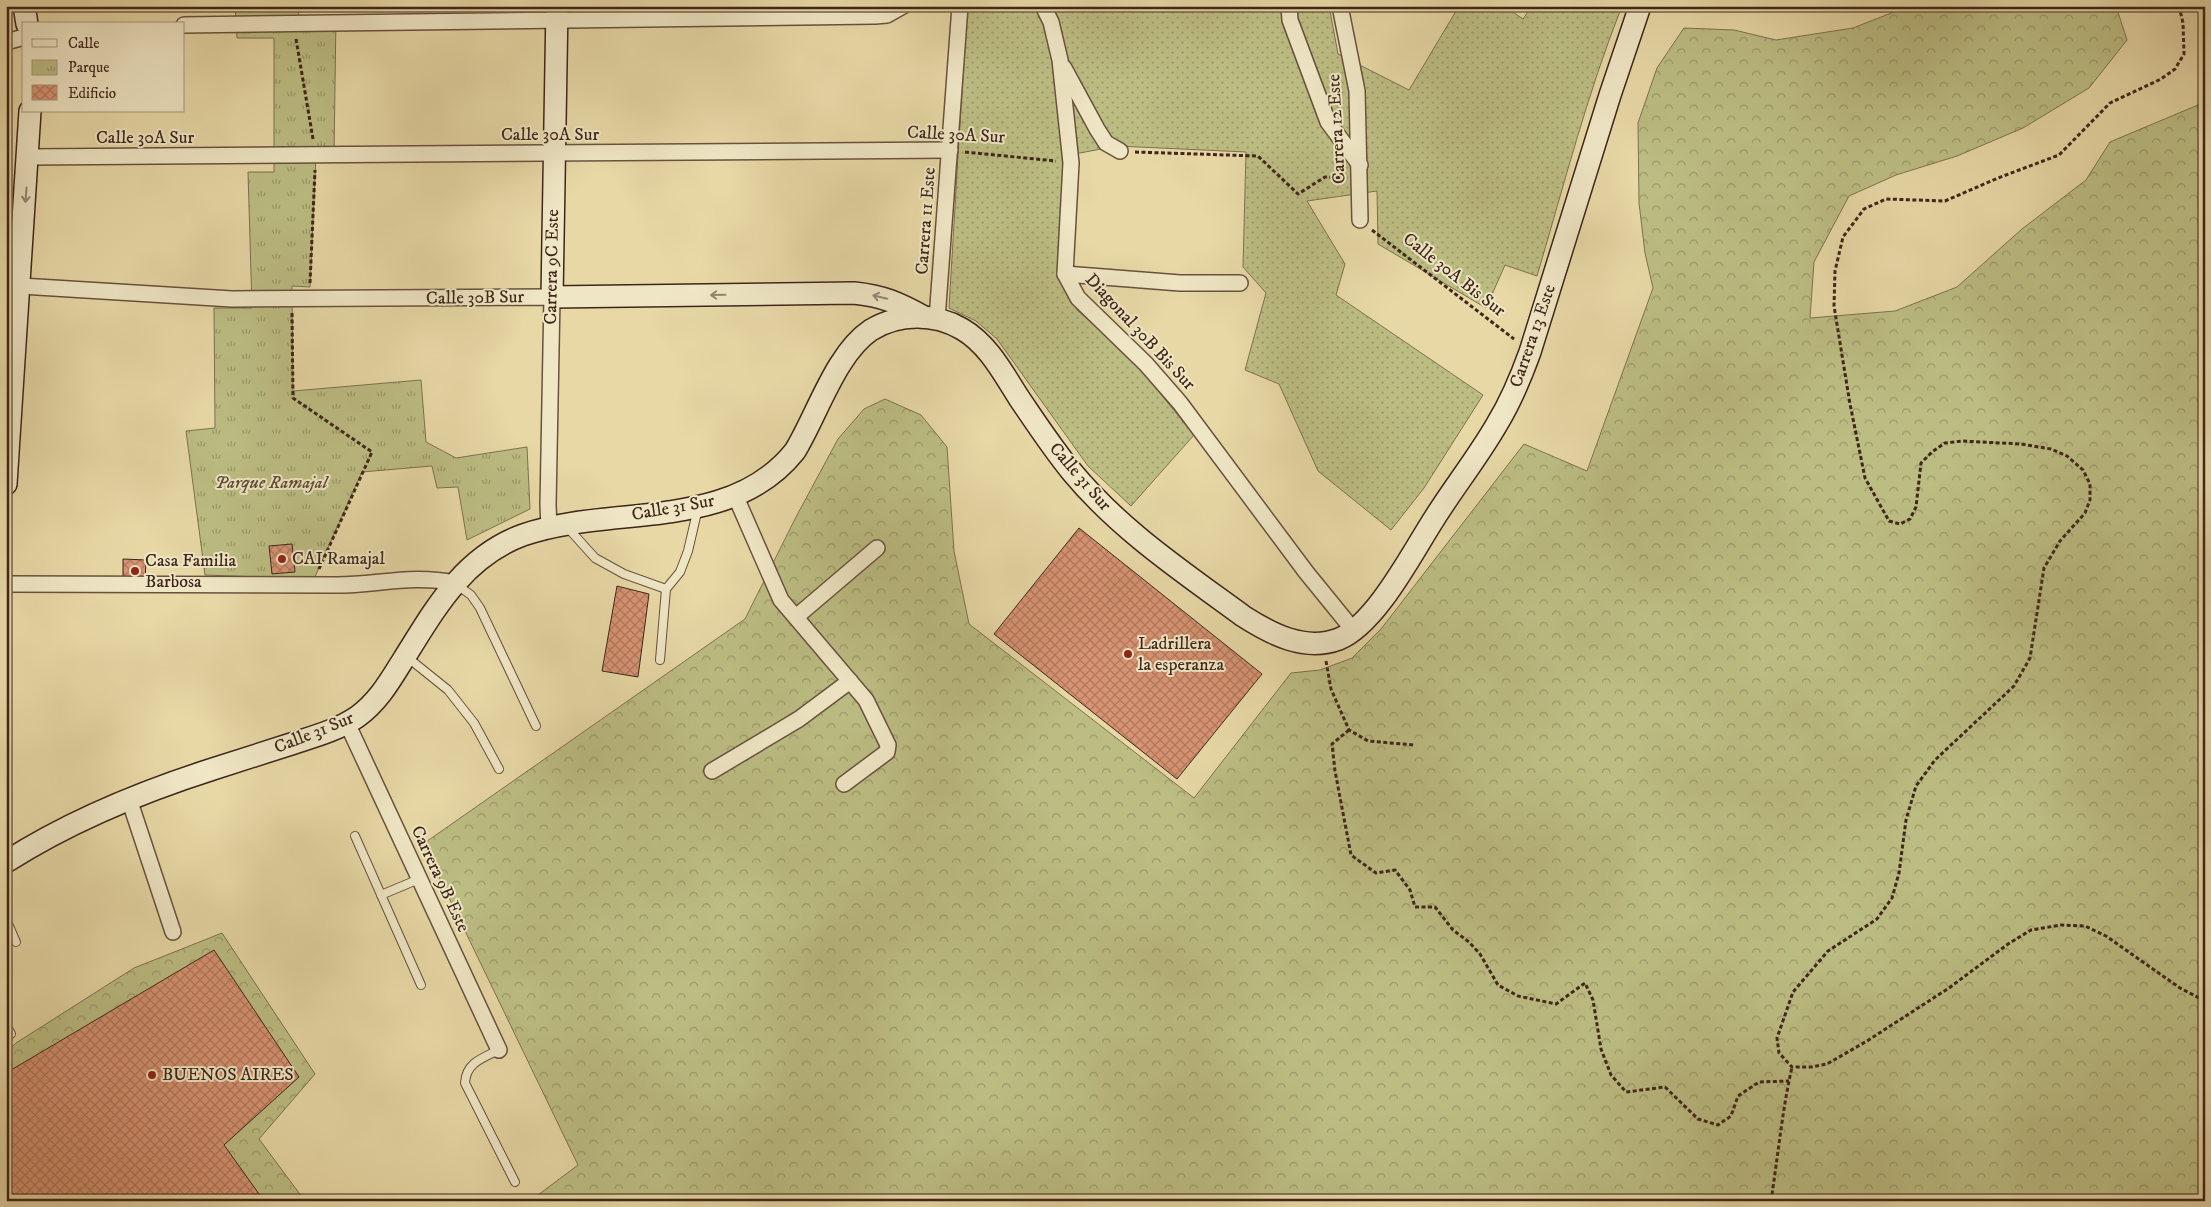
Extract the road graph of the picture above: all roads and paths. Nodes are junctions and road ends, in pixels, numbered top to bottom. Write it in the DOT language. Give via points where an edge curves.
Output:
graph roads {
  1 [pos="24,6"];
  2 [pos="903,6"];
  3 [pos="960,6"];
  4 [pos="1043,6"];
  5 [pos="1289,6"];
  6 [pos="1340,6"];
  7 [pos="1640,6"];
  8 [pos="2179,6"];
  9 [pos="767,12"];
  10 [pos="557,13"];
  11 [pos="27,22"];
  12 [pos="185,25"];
  13 [pos="22,38"];
  14 [pos="6,42"];
  15 [pos="1060,60"];
  16 [pos="30,112"];
  17 [pos="950,150"];
  18 [pos="1120,151"];
  19 [pos="554,153"];
  20 [pos="29,157"];
  21 [pos="1071,163"];
  22 [pos="1360,172"];
  23 [pos="1360,220"];
  24 [pos="1065,274"];
  25 [pos="1240,283"];
  26 [pos="21,286"];
  27 [pos="552,297"];
  28 [pos="292,300"];
  29 [pos="930,318"];
  30 [pos="1530,352"];
  31 [pos="9,410"];
  32 [pos="6,484"];
  33 [pos="735,495"];
  34 [pos="698,507"];
  35 [pos="557,526"];
  36 [pos="877,548"];
  37 [pos="454,583"];
  38 [pos="6,584"];
  39 [pos="312,585"];
  40 [pos="666,589"];
  41 [pos="796,617"];
  42 [pos="1354,631"];
  43 [pos="1323,643"];
  44 [pos="406,656"];
  45 [pos="660,660"];
  46 [pos="850,681"];
  47 [pos="346,723"];
  48 [pos="536,726"];
  49 [pos="1349,730"];
  50 [pos="1414,746"];
  51 [pos="499,769"];
  52 [pos="712,771"];
  53 [pos="844,784"];
  54 [pos="129,799"];
  55 [pos="354,836"];
  56 [pos="6,862"];
  57 [pos="419,879"];
  58 [pos="381,895"];
  59 [pos="6,919"];
  60 [pos="173,932"];
  61 [pos="16,942"];
  62 [pos="421,985"];
  63 [pos="2205,1001"];
  64 [pos="6,1025"];
  65 [pos="11,1034"];
  66 [pos="499,1050"];
  67 [pos="1792,1067"];
  68 [pos="1789,1082"];
  69 [pos="515,1182"];
  70 [pos="1771,1201"];
  1 -- 11 [label="main road"];
  2 -- 9 [label="street" via="887,15 875,16"];
  3 -- 17 [label="street, Carrera 11 Este"];
  4 -- 15 [label="street, Diagonal 30B Bis Sur"];
  5 -- 22 [label="street" via="1290,20 1328,122"];
  6 -- 22 [label="street, Carrera 12 Este" via="1357,90"];
  7 -- 30 [label="main road, Carrera 13 Este"];
  8 -- 67 [label="path" via="2184,54 2175,69 2110,103 2060,155 1945,201 1886,199 1864,209 1843,237 1835,271 1834,306 1865,478 1889,521 1900,524 1910,520 1916,507 1921,463 1945,443 1962,441 2021,444 2051,449 2067,456 2083,470 2090,484 2090,500 2085,513 2060,541 2044,568 2030,658 2014,686 1935,760 1916,786 1906,820 1892,898 1877,919 1828,951 1793,992 1776,1038 1779,1053"];
  9 -- 10 [label="street"];
  10 -- 12 [label="street"];
  10 -- 19 [label="main road, Carrera 9C Este"];
  13 -- 14 [label="street"];
  15 -- 18 [label="street" via="1106,143"];
  15 -- 21 [label="street, Diagonal 30B Bis Sur"];
  16 -- 20 [label="main road"];
  17 -- 19 [label="street, Calle 30A Sur"];
  17 -- 21 [label="path, Calle 30A Sur"];
  17 -- 29 [label="street, Carrera 11 Este"];
  18 -- 22 [label="path" via="1258,156 1298,194 1325,177"];
  19 -- 20 [label="street, Calle 30A Sur"];
  19 -- 27 [label="main road, Carrera 9C Este"];
  20 -- 26 [label="main road, one-way"];
  21 -- 24 [label="street, Diagonal 30B Bis Sur"];
  22 -- 23 [label="street, Carrera 12 Este"];
  23 -- 30 [label="path, Calle 30A Bis Sur"];
  24 -- 25 [label="street" via="1180,283"];
  24 -- 42 [label="street, Diagonal 30B Bis Sur" via="1078,298 1146,364 1180,403"];
  26 -- 28 [label="street, Calle 30B Sur"];
  26 -- 31 [label="main road"];
  27 -- 28 [label="street, Calle 30B Sur"];
  29 -- 27 [label="main road, Calle 30B Sur, one-way" via="877,296 854,293"];
  27 -- 35 [label="street, Carrera 9C Este" via="548,505"];
  28 -- 39 [label="path" via="293,398 372,452"];
  29 -- 33 [label="main road, Calle 31 Sur" via="910,317 883,324 860,339 842,360 804,437 784,465"];
  29 -- 43 [label="main road, Calle 31 Sur" via="963,330 985,348 1062,459 1125,526 1256,625 1291,640"];
  30 -- 42 [label="main road, Carrera 13 Este" via="1498,423 1377,606"];
  31 -- 32 [label="main road"];
  33 -- 34 [label="main road, Calle 31 Sur"];
  33 -- 41 [label="street" via="781,600"];
  34 -- 35 [label="main road, Calle 31 Sur"];
  34 -- 40 [label="lane" via="680,572"];
  35 -- 37 [label="main road, Calle 31 Sur" via="521,536 487,552"];
  35 -- 40 [label="lane" via="595,558 624,574"];
  36 -- 41 [label="street"];
  37 -- 39 [label="street" via="418,578 352,585"];
  37 -- 44 [label="main road, Calle 31 Sur"];
  37 -- 48 [label="lane" via="471,595 480,608"];
  38 -- 39 [label="street"];
  40 -- 45 [label="lane"];
  41 -- 46 [label="street"];
  42 -- 43 [label="main road, Calle 31 Sur"];
  43 -- 49 [label="path" via="1331,689"];
  44 -- 47 [label="main road, Calle 31 Sur" via="382,694"];
  44 -- 51 [label="lane" via="448,690 474,723"];
  46 -- 52 [label="street" via="799,719"];
  46 -- 53 [label="street" via="866,700 888,745 887,752"];
  47 -- 54 [label="main road, Calle 31 Sur"];
  47 -- 57 [label="street, Carrera 9B Este"];
  49 -- 50 [label="path" via="1368,741"];
  49 -- 68 [label="path" via="1332,744 1351,855 1376,873 1395,870 1410,890 1415,907 1435,907 1453,930 1480,954 1498,985 1505,989 1518,996 1556,1004 1585,983 1593,1000 1607,1066 1626,1092 1665,1087 1698,1119 1718,1125 1730,1116 1738,1096 1759,1082"];
  54 -- 56 [label="main road, Calle 31 Sur" via="63,829"];
  54 -- 60 [label="street"];
  55 -- 58 [label="lane"];
  57 -- 58 [label="lane"];
  57 -- 66 [label="street, Carrera 9B Este"];
  58 -- 62 [label="lane"];
  59 -- 61 [label="lane"];
  63 -- 67 [label="path" via="2180,988 2106,936 2085,926 2061,924 2031,930 1950,988 1827,1064 1811,1068"];
  64 -- 65 [label="lane"];
  66 -- 69 [label="lane" via="472,1064 466,1073 465,1083"];
  67 -- 68 [label="path"];
  68 -- 70 [label="path"];
}
